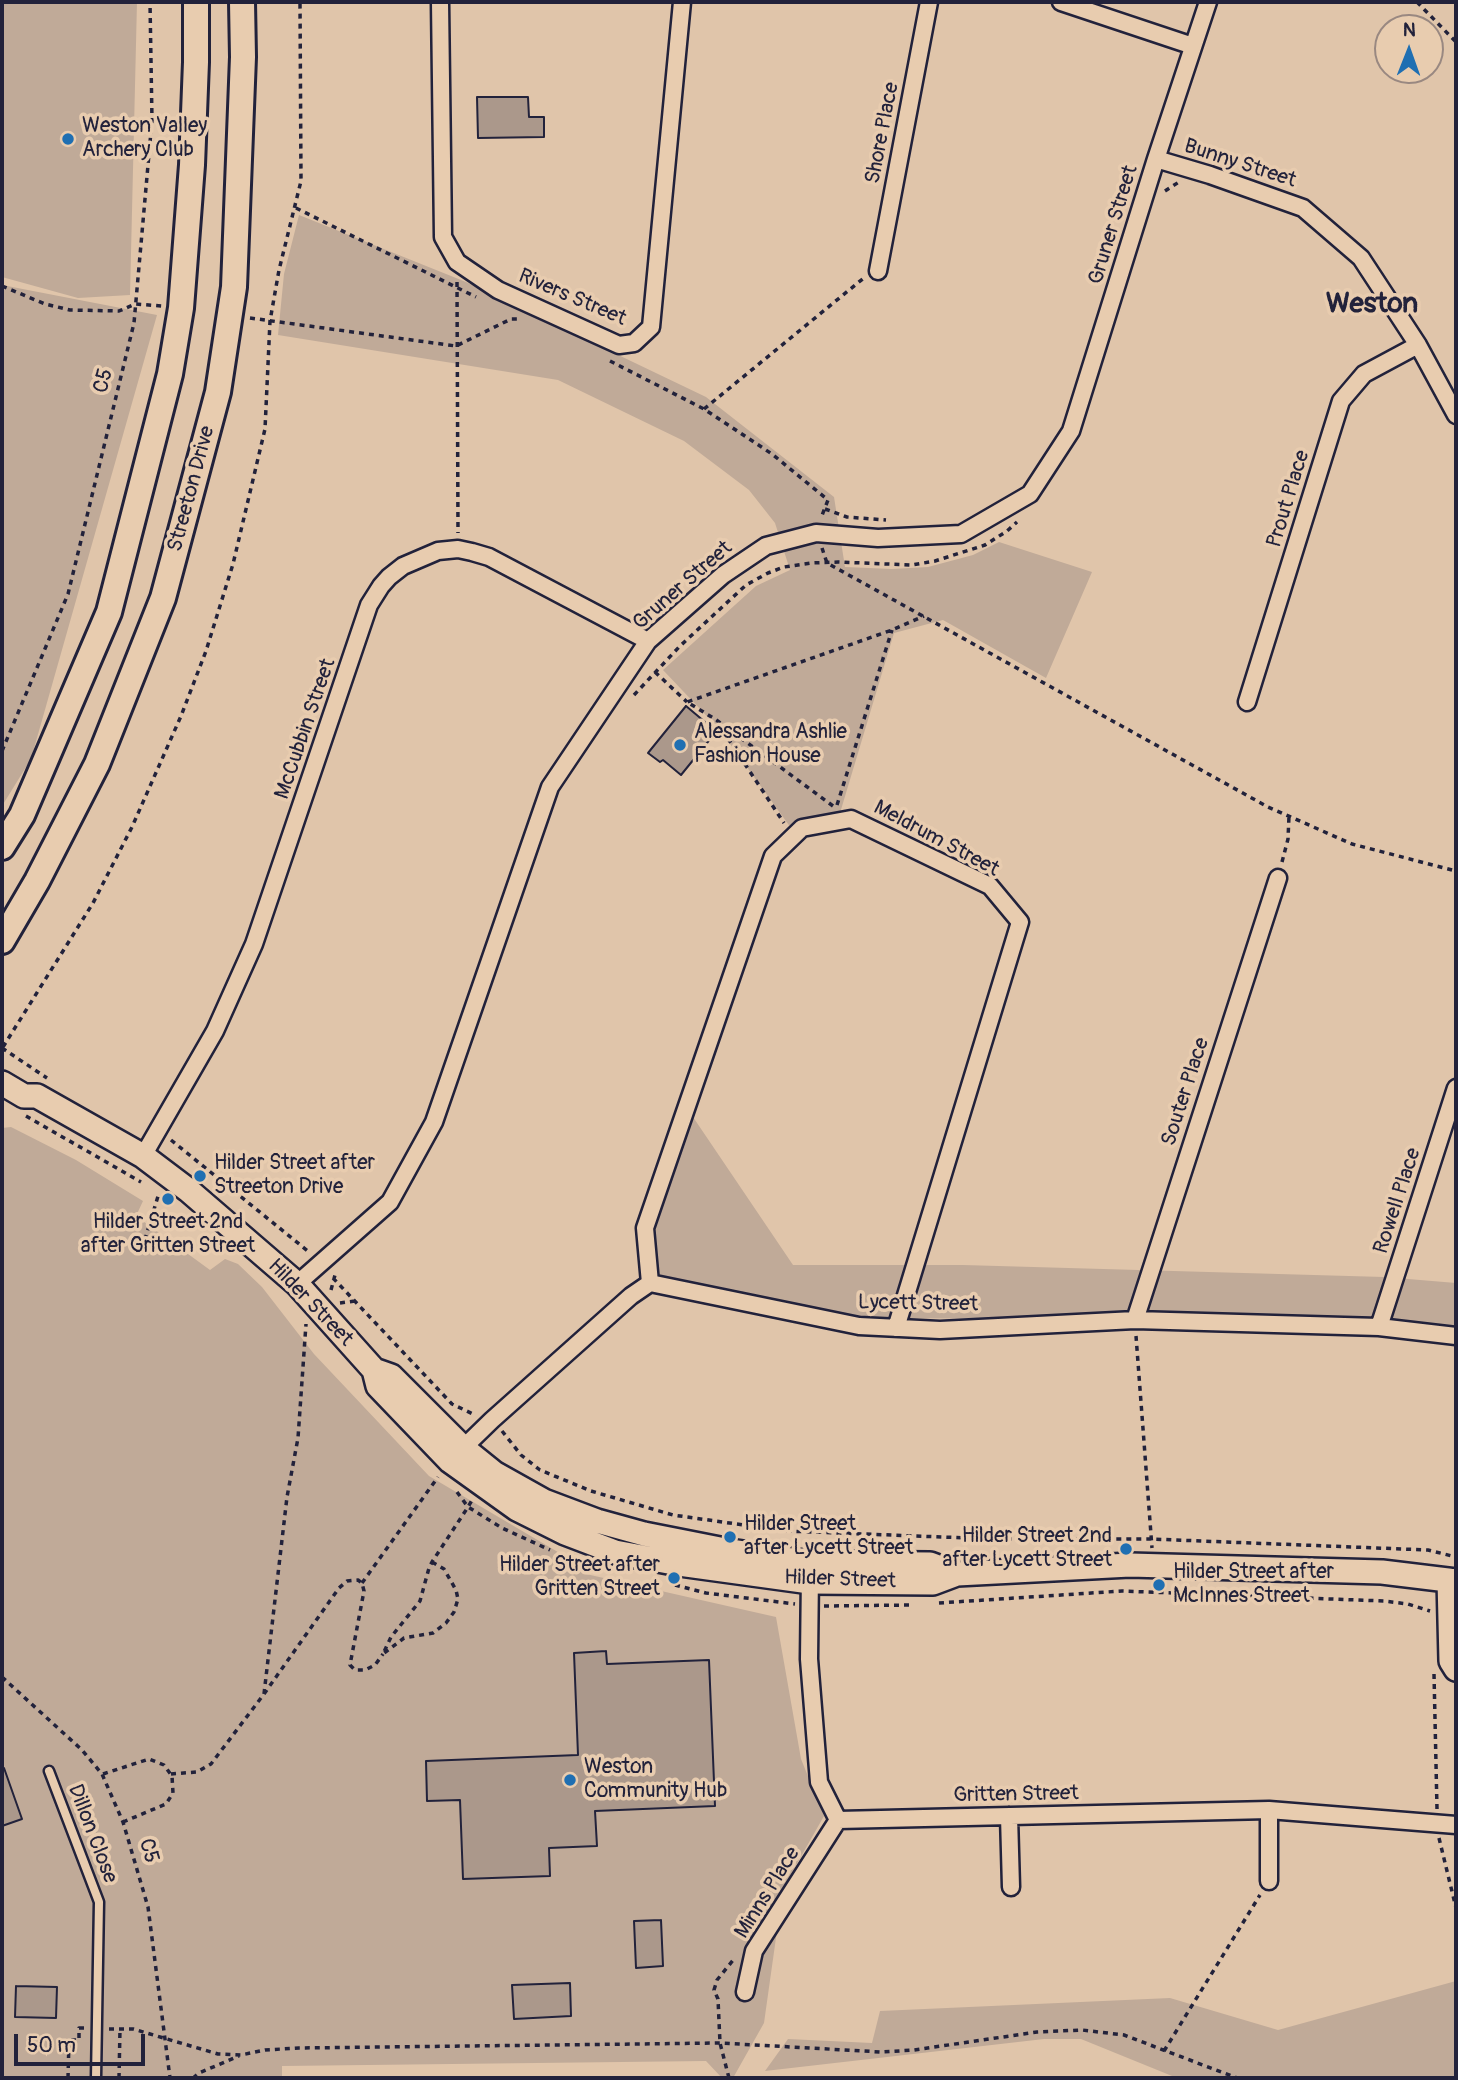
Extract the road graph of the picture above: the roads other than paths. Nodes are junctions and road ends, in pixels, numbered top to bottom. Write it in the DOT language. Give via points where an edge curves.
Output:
graph roads {
  1 [pos="195,2"];
  2 [pos="242,2"];
  3 [pos="440,2"];
  4 [pos="682,2"];
  5 [pos="929,2"];
  6 [pos="1060,2"];
  7 [pos="1208,2"];
  8 [pos="1193,46"];
  9 [pos="1156,159"];
  10 [pos="878,271"];
  11 [pos="1418,345"];
  12 [pos="1456,415"];
  13 [pos="648,641"];
  14 [pos="1247,702"];
  15 [pos="2,847"];
  16 [pos="1278,878"];
  17 [pos="2,941"];
  18 [pos="2,1066"];
  19 [pos="2,1083"];
  20 [pos="1456,1088"];
  21 [pos="37,1096"];
  22 [pos="143,1156"];
  23 [pos="650,1283"];
  24 [pos="297,1284"];
  25 [pos="1135,1320"];
  26 [pos="1380,1327"];
  27 [pos="896,1328"];
  28 [pos="1456,1336"];
  29 [pos="453,1463"];
  30 [pos="810,1573"];
  31 [pos="1453,1580"];
  32 [pos="1445,1667"];
  33 [pos="49,1771"];
  34 [pos="1269,1810"];
  35 [pos="1009,1816"];
  36 [pos="838,1820"];
  37 [pos="1456,1825"];
  38 [pos="1269,1881"];
  39 [pos="1011,1887"];
  40 [pos="745,1992"];
  41 [pos="96,2078"];
  1 -- 15 [label="main road" via="192,165 181,308 170,374 108,612 22,814"];
  2 -- 17 [label="main road, Streeton Drive" via="234,287 218,392 163,598 97,764"];
  3 -- 4 [label="street, Rivers Street" via="443,237 457,262 498,290 619,345 634,343 651,327"];
  5 -- 10 [label="street, Shore Place"];
  6 -- 8 [label="street"];
  7 -- 8 [label="street, Gruner Street"];
  8 -- 9 [label="street, Gruner Street"];
  9 -- 11 [label="street, Bunny Street" via="1303,208 1361,258"];
  9 -- 13 [label="street, Gruner Street" via="1071,431 1030,494 961,534 877,538 816,533 766,546 723,575"];
  11 -- 12 [label="street, Bunny Street"];
  11 -- 14 [label="street, Prout Place" via="1364,374 1341,401"];
  13 -- 22 [label="street, McCubbin Street" via="489,557 458,549 438,551 403,566 381,586 369,605 254,944 215,1031"];
  13 -- 24 [label="street, Gruner Street" via="550,787 434,1122 390,1202"];
  16 -- 25 [label="street, Souter Place"];
  18 -- 21 [label="street, Hilder Street" via="33,1086"];
  19 -- 21 [label="street, Hilder Street" via="24,1096"];
  20 -- 26 [label="street, Rowell Place"];
  21 -- 22 [label="street, Hilder Street"];
  22 -- 24 [label="street, Hilder Street" via="167,1190 188,1190"];
  23 -- 27 [label="street, Lycett Street" via="859,1326"];
  23 -- 27 [label="street, Meldrum Street" via="645,1228 773,856 802,828 833,815 851,818 990,886 1020,922"];
  23 -- 29 [label="street" via="492,1420"];
  24 -- 29 [label="street, Hilder Street" via="374,1370 378,1386"];
  25 -- 26 [label="street, Lycett Street"];
  25 -- 27 [label="street, Lycett Street"];
  26 -- 28 [label="street, Lycett Street"];
  29 -- 30 [label="street, Hilder Street" via="487,1479 517,1509 615,1552 679,1564"];
  30 -- 31 [label="street, Hilder Street" via="933,1583 957,1574 1153,1566 1382,1572"];
  30 -- 36 [label="street" via="809,1659 819,1782"];
  31 -- 32 [label="street" via="1451,1661"];
  33 -- 41 [label="lane, Dillon Close" via="99,1902"];
  34 -- 35 [label="street, Gritten Street"];
  34 -- 37 [label="street, Gritten Street"];
  34 -- 38 [label="street"];
  35 -- 36 [label="street, Gritten Street"];
  35 -- 39 [label="street"];
  36 -- 40 [label="street, Minns Place" via="754,1951"];
}
